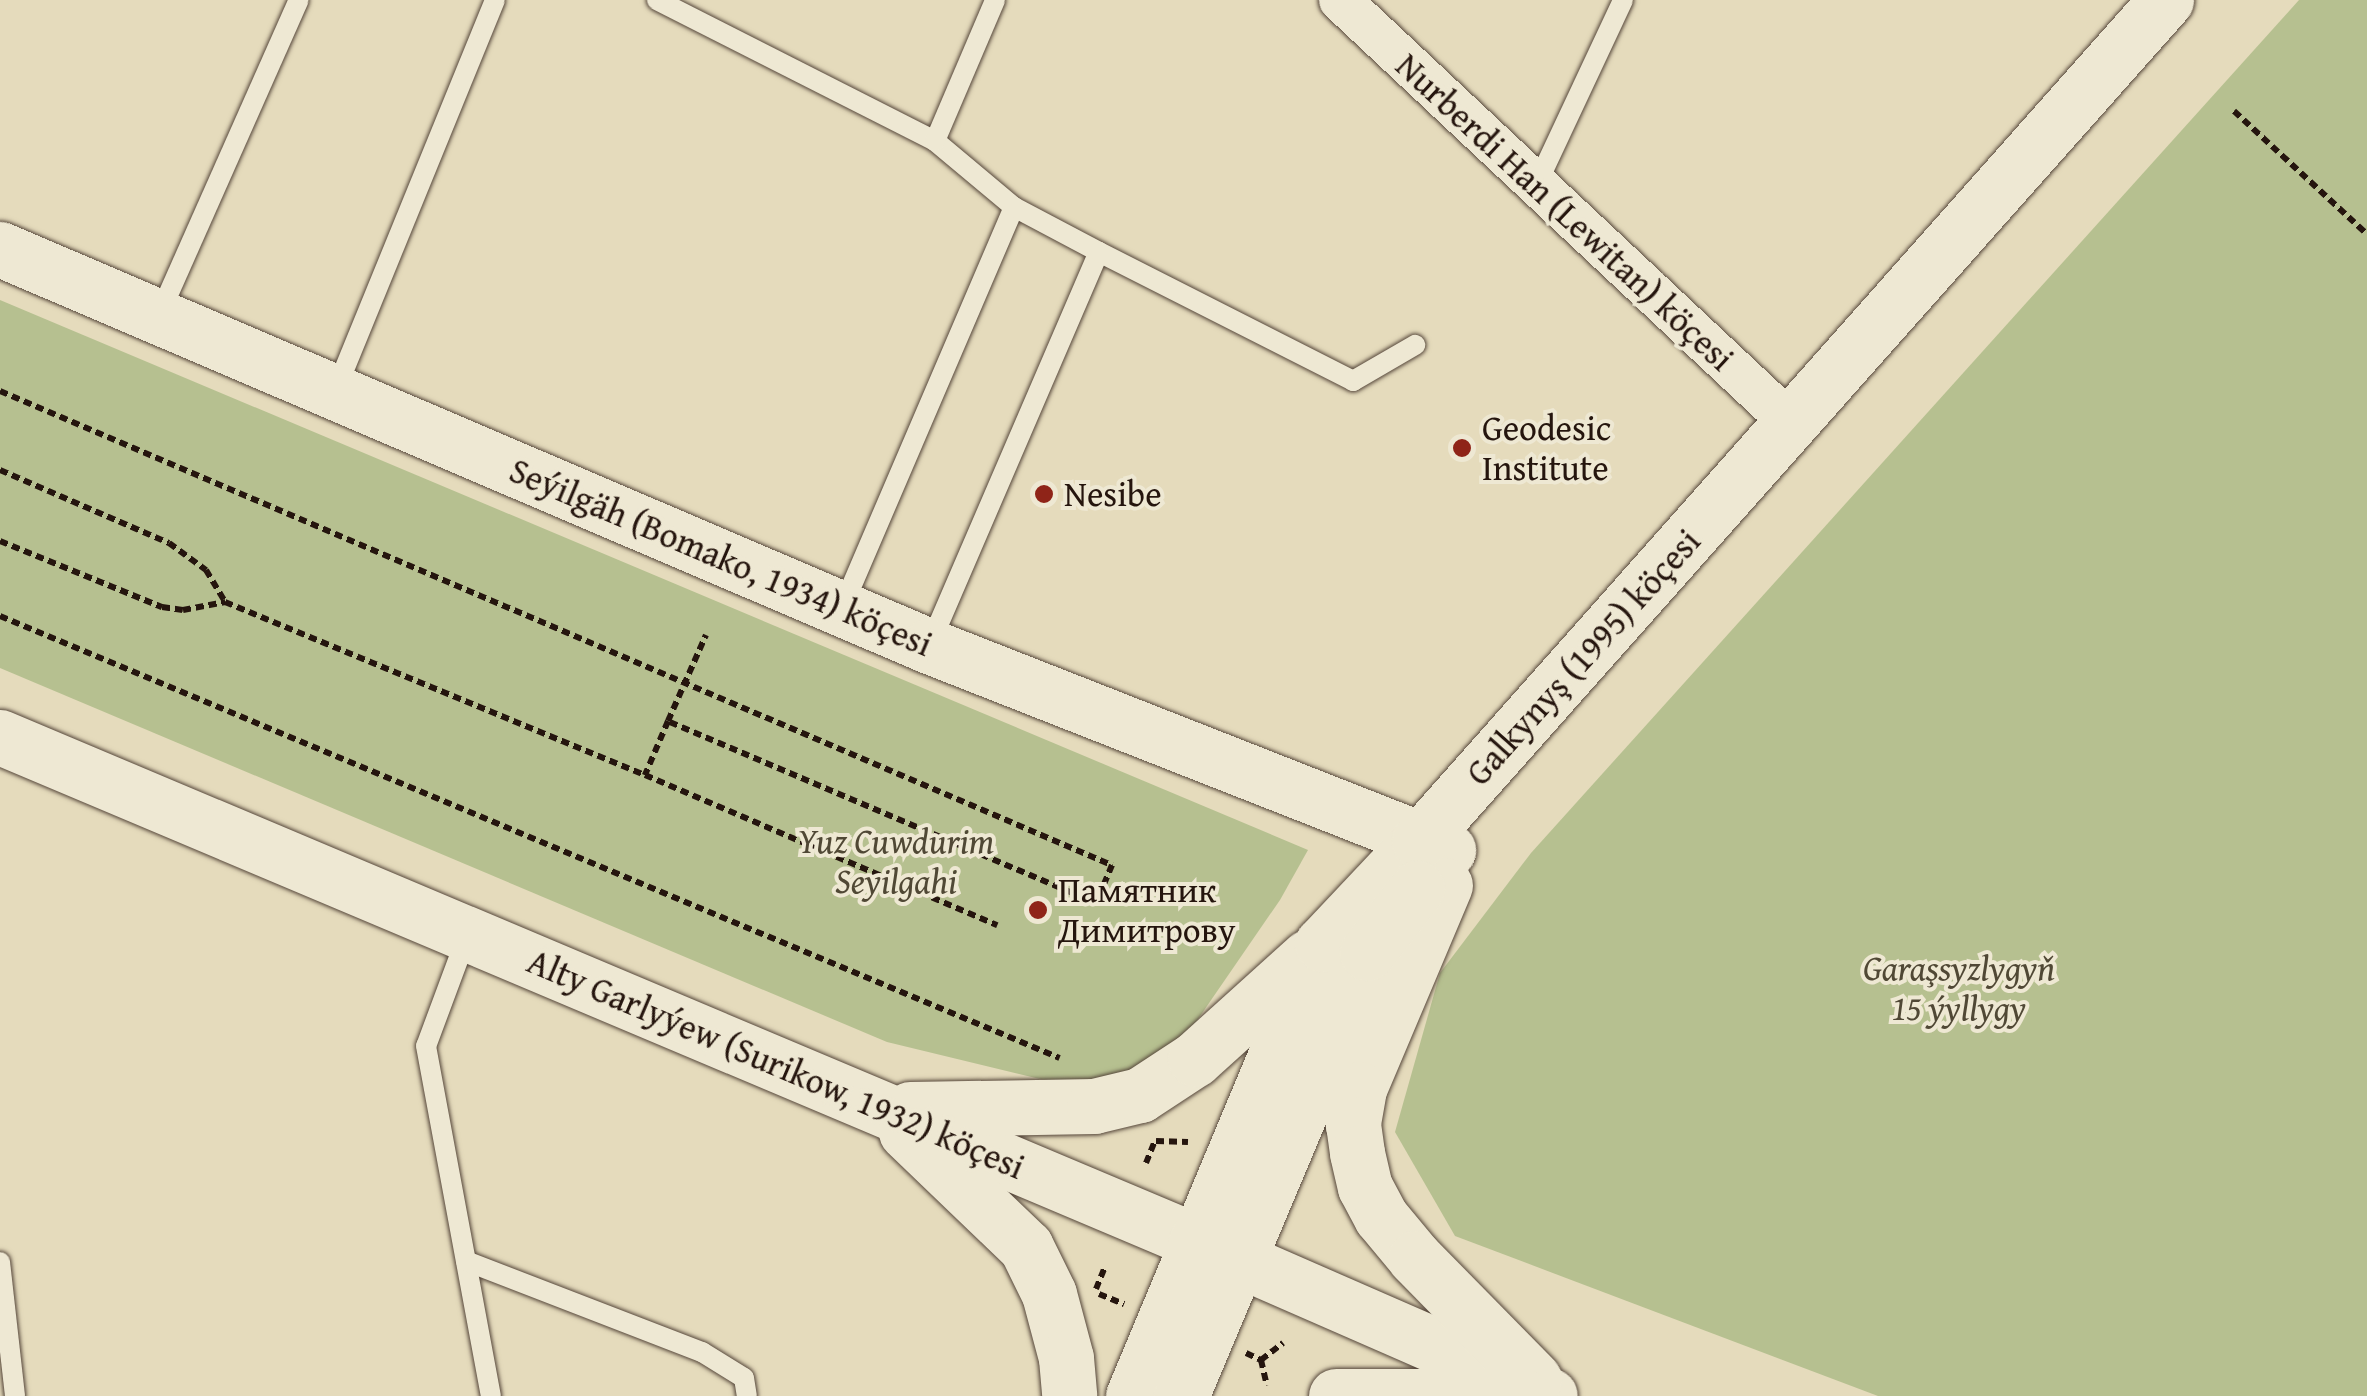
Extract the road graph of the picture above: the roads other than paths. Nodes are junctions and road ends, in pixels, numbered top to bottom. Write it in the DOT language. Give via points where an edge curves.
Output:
graph roads {
  1 [pos="299,0"];
  2 [pos="495,0"];
  3 [pos="658,0"];
  4 [pos="995,0"];
  5 [pos="1340,0"];
  6 [pos="1622,0"];
  7 [pos="2166,0"];
  8 [pos="2208,0"];
  9 [pos="934,141"];
  10 [pos="1536,186"];
  11 [pos="1014,207"];
  12 [pos="0,250"];
  13 [pos="1098,252"];
  14 [pos="160,315"];
  15 [pos="1415,345"];
  16 [pos="335,392"];
  17 [pos="1791,423"];
  18 [pos="841,609"];
  19 [pos="929,646"];
  20 [pos="0,737"];
  21 [pos="1446,839"];
  22 [pos="467,936"];
  23 [pos="1322,944"];
  24 [pos="882,1109"];
  25 [pos="1217,1250"];
  26 [pos="466,1261"];
  27 [pos="0,1262"];
  28 [pos="15,1396"];
  29 [pos="492,1396"];
  30 [pos="747,1396"];
  31 [pos="1069,1396"];
  32 [pos="1133,1396"];
  33 [pos="1182,1396"];
  34 [pos="1336,1396"];
  35 [pos="1541,1396"];
  36 [pos="1550,1396"];
  1 -- 14 [label="lane"];
  2 -- 16 [label="lane"];
  3 -- 9 [label="lane"];
  4 -- 9 [label="lane"];
  5 -- 10 [label="street, Nurberdi Han (Lewitan) köçesi"];
  6 -- 10 [label="lane"];
  7 -- 17 [label="street, Galkynyş (1995) köçesi"];
  8 -- 21 [label="street, Galkynyş (1995) köçesi" via="1790,474"];
  9 -- 11 [label="lane"];
  10 -- 17 [label="street, Nurberdi Han (Lewitan) köçesi"];
  11 -- 13 [label="lane"];
  11 -- 18 [label="lane"];
  12 -- 14 [label="street, Seýilgäh (Bomako, 1934) köçesi"];
  13 -- 15 [label="lane" via="1353,381"];
  13 -- 19 [label="lane"];
  14 -- 16 [label="street, Seýilgäh (Bomako, 1934) köçesi"];
  16 -- 18 [label="street, Seýilgäh (Bomako, 1934) köçesi"];
  17 -- 21 [label="street, Galkynyş (1995) köçesi"];
  18 -- 19 [label="street, Seýilgäh (Bomako, 1934) köçesi"];
  19 -- 21 [label="street, Seýilgäh (Bomako, 1934) köçesi"];
  20 -- 22 [label="street, Alty Garlyýew (Surikow, 1932) köçesi"];
  21 -- 23 [label="street, Galkynyş (1995) köçesi"];
  21 -- 25 [label="street, Galkynyş (1995) köçesi" via="1368,953"];
  21 -- 36 [label="street" via="1359,1089 1357,1153 1364,1187 1381,1216"];
  22 -- 24 [label="street, Alty Garlyýew (Surikow, 1932) köçesi"];
  22 -- 26 [label="lane" via="426,1046"];
  23 -- 24 [label="street" via="1195,1059 1140,1095 1094,1106"];
  23 -- 25 [label="street, Galkynyş (1995) köçesi"];
  24 -- 25 [label="street, Alty Garlyýew (Surikow, 1932) köçesi"];
  24 -- 31 [label="street" via="1026,1248 1050,1294"];
  25 -- 32 [label="street, Galkynyş (1995) köçesi"];
  25 -- 33 [label="street, Galkynyş (1995) köçesi"];
  25 -- 36 [label="street, Alty Garlyýew (Surikow, 1932) köçesi"];
  26 -- 29 [label="lane"];
  26 -- 30 [label="lane" via="702,1352 744,1378"];
  27 -- 28 [label="lane"];
  34 -- 35 [label="street"];
}
